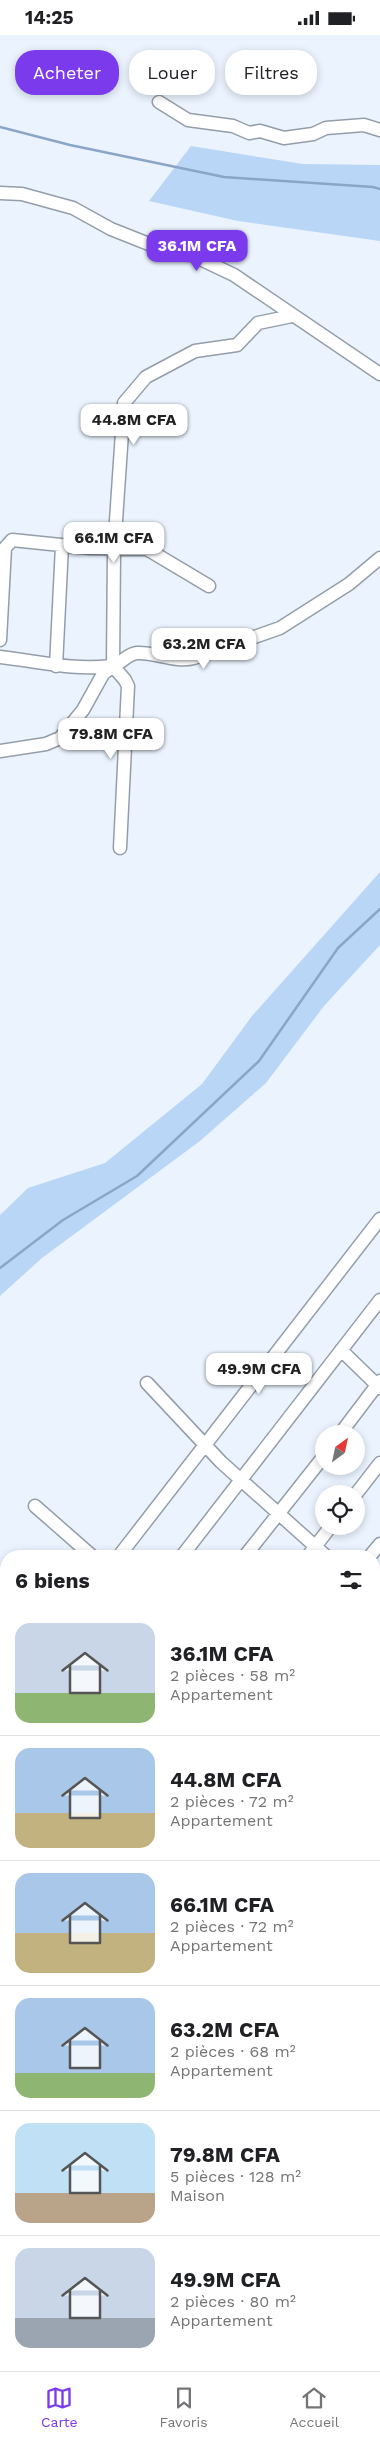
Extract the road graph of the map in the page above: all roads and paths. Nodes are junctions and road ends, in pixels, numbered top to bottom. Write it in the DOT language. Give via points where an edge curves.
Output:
graph roads {
  1 [pos="159,101"];
  2 [pos="380,131"];
  3 [pos="0,193"];
  4 [pos="292,316"];
  5 [pos="380,374"];
  6 [pos="62,547"];
  7 [pos="114,550"];
  8 [pos="380,558"];
  9 [pos="209,586"];
  10 [pos="0,640"];
  11 [pos="0,657"];
  12 [pos="56,666"];
  13 [pos="113,666"];
  14 [pos="0,751"];
  15 [pos="120,848"];
  16 [pos="380,1219"];
  17 [pos="380,1300"];
  18 [pos="341,1350"];
  19 [pos="147,1383"];
  20 [pos="379,1385"];
  21 [pos="347,1425"];
  22 [pos="204,1445"];
  23 [pos="380,1463"];
  24 [pos="315,1467"];
  25 [pos="241,1480"];
  26 [pos="363,1485"];
  27 [pos="35,1506"];
  28 [pos="278,1515"];
  29 [pos="324,1535"];
  30 [pos="85,1550"];
  31 [pos="124,1550"];
  32 [pos="187,1550"];
  33 [pos="250,1550"];
  34 [pos="310,1550"];
  35 [pos="313,1550"];
  1 -- 2 [label="street" via="188,120 284,138 313,134 326,128 364,125"];
  3 -- 4 [label="street" via="22,194 73,207 111,229 174,254 192,255 234,275"];
  4 -- 5 [label="street"];
  4 -- 7 [label="street" via="258,323 237,345 195,351 146,377 127,399 122,409"];
  6 -- 7 [label="street"];
  6 -- 10 [label="street" via="12,540 8,543 5,548"];
  6 -- 12 [label="street"];
  7 -- 9 [label="street" via="151,550"];
  7 -- 13 [label="street"];
  8 -- 13 [label="street" via="349,584 272,631 189,660 139,653 124,657"];
  11 -- 12 [label="street"];
  12 -- 13 [label="street"];
  13 -- 14 [label="street" via="104,674 83,710 60,739"];
  13 -- 15 [label="street" via="128,686"];
  16 -- 22 [label="street"];
  17 -- 18 [label="street"];
  18 -- 20 [label="street"];
  18 -- 25 [label="street"];
  19 -- 22 [label="street"];
  20 -- 21 [label="street"];
  22 -- 25 [label="street"];
  22 -- 31 [label="street"];
  23 -- 26 [label="street"];
  24 -- 28 [label="street"];
  25 -- 28 [label="street"];
  25 -- 32 [label="street"];
  27 -- 30 [label="street"];
  28 -- 33 [label="street"];
  28 -- 34 [label="street"];
  29 -- 35 [label="street"];
}
